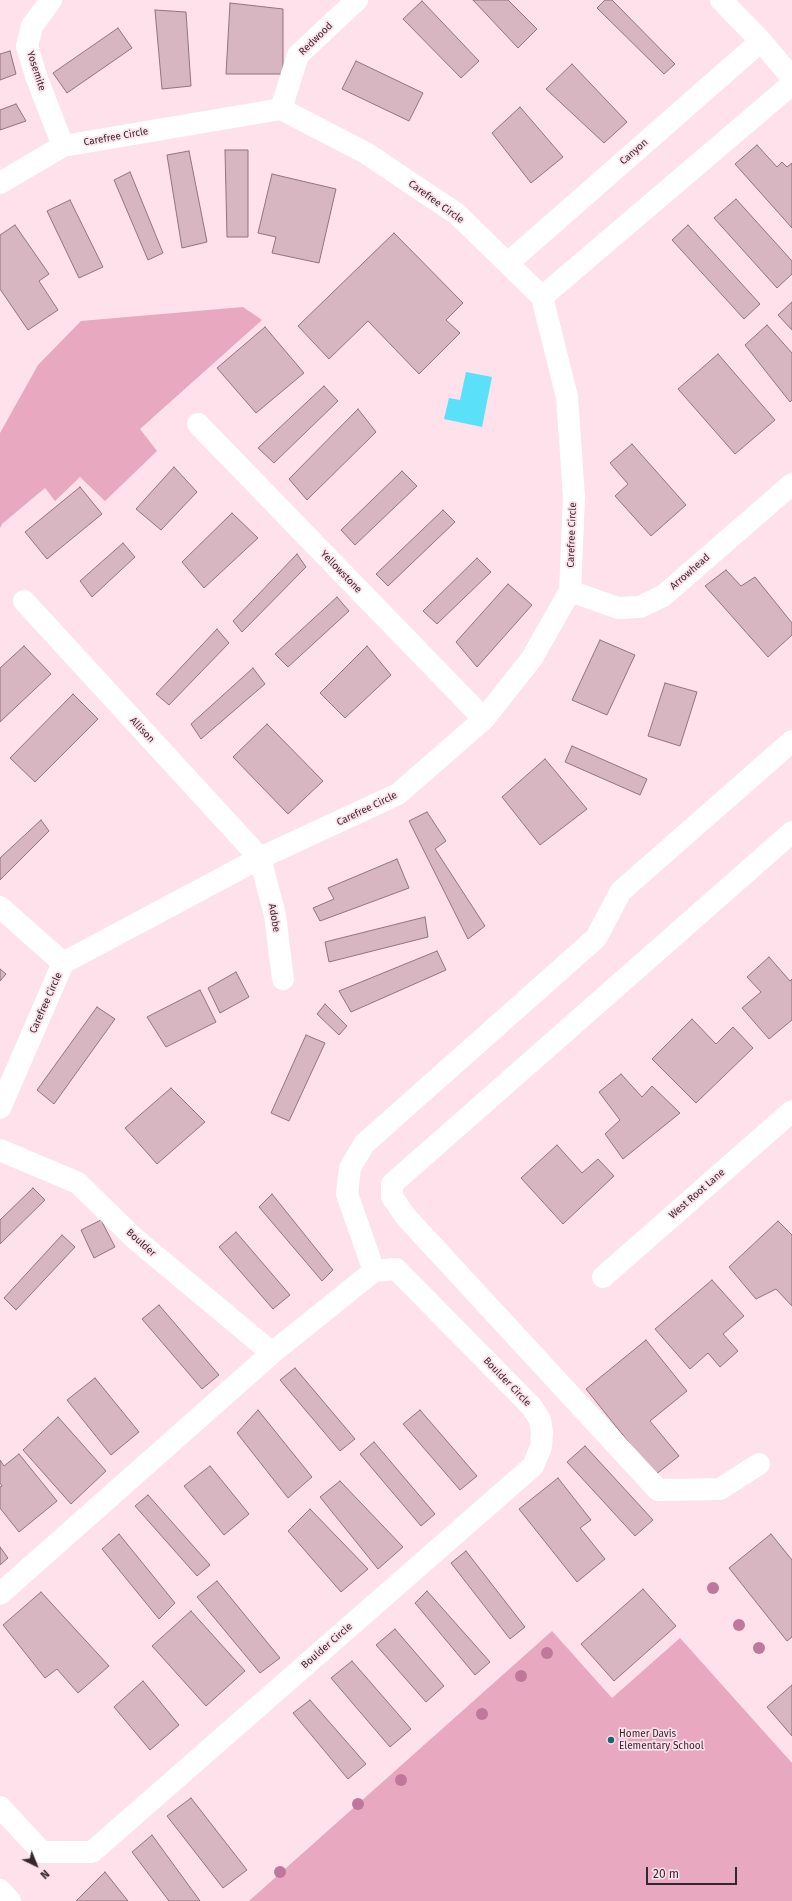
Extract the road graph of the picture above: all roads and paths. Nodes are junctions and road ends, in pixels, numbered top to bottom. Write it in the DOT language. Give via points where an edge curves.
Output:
graph roads {
  1 [pos="51,0"];
  2 [pos="357,0"];
  3 [pos="721,0"];
  4 [pos="761,41"];
  5 [pos="792,78"];
  6 [pos="792,84"];
  7 [pos="281,109"];
  8 [pos="62,146"];
  9 [pos="0,182"];
  10 [pos="508,263"];
  11 [pos="542,297"];
  12 [pos="198,424"];
  13 [pos="792,484"];
  14 [pos="570,592"];
  15 [pos="24,601"];
  16 [pos="484,719"];
  17 [pos="792,741"];
  18 [pos="792,832"];
  19 [pos="260,858"];
  20 [pos="0,907"];
  21 [pos="63,963"];
  22 [pos="283,979"];
  23 [pos="0,1108"];
  24 [pos="792,1111"];
  25 [pos="0,1150"];
  26 [pos="374,1271"];
  27 [pos="603,1277"];
  28 [pos="272,1353"];
  29 [pos="759,1464"];
  30 [pos="0,1594"];
  31 [pos="0,1807"];
  32 [pos="0,1890"];
  33 [pos="10,1901"];
  1 -- 8 [label="street, Yosemite" via="32,26 27,46"];
  2 -- 7 [label="street, Redwood" via="298,55"];
  3 -- 4 [label="street"];
  4 -- 5 [label="street"];
  4 -- 10 [label="street, Canyon"];
  6 -- 11 [label="street"];
  7 -- 8 [label="street, Carefree Circle"];
  7 -- 10 [label="street, Carefree Circle" via="366,153 457,214"];
  8 -- 9 [label="street, Carefree Circle"];
  10 -- 11 [label="street, Carefree Circle"];
  11 -- 14 [label="street, Carefree Circle" via="567,398 574,497"];
  12 -- 16 [label="street, Yellowstone"];
  13 -- 14 [label="street, Arrowhead" via="663,596 640,607 618,608"];
  14 -- 16 [label="street, Carefree Circle" via="532,658"];
  15 -- 19 [label="street, Allison"];
  16 -- 19 [label="street, Carefree Circle" via="398,794"];
  17 -- 26 [label="street" via="621,891 596,938 364,1144 350,1168 347,1194"];
  18 -- 29 [label="street" via="392,1184 392,1197 406,1217 658,1490 720,1489"];
  19 -- 21 [label="street, Carefree Circle"];
  19 -- 22 [label="street, Adobe" via="275,915"];
  20 -- 21 [label="street"];
  21 -- 23 [label="street, Carefree Circle"];
  24 -- 27 [label="street, West Root Lane"];
  25 -- 28 [label="street, Boulder" via="78,1183 140,1243"];
  26 -- 28 [label="street"];
  26 -- 31 [label="street, Boulder Circle" via="396,1269 532,1407 540,1420 542,1433 539,1455 533,1466 92,1852 42,1852"];
  28 -- 30 [label="street"];
  32 -- 33 [label="street"];
}
